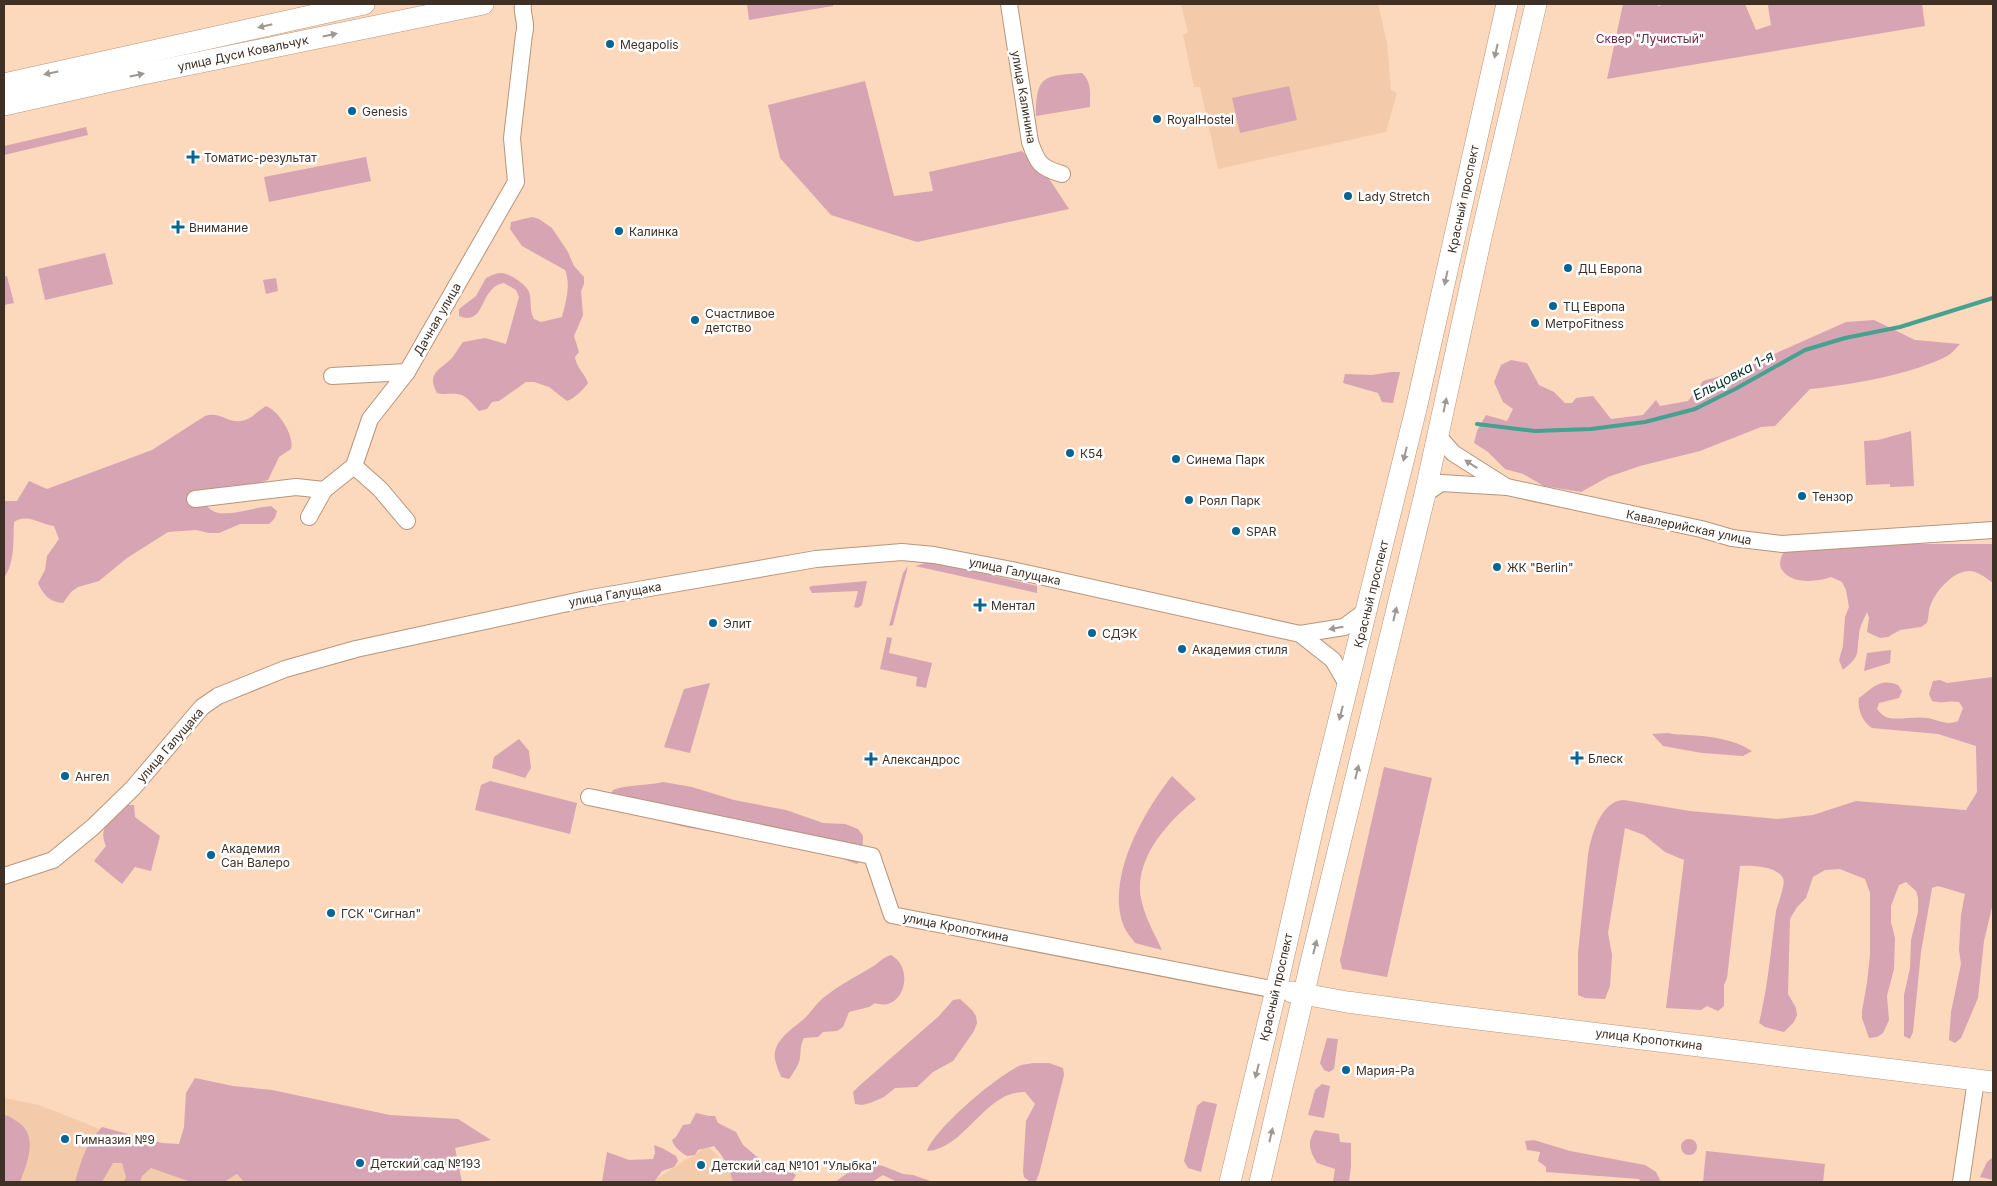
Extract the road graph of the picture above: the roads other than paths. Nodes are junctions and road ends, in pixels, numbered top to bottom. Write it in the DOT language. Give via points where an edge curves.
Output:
graph roads {
  1 [pos="364,4"];
  2 [pos="483,4"];
  3 [pos="523,4"];
  4 [pos="1009,4"];
  5 [pos="1507,4"];
  6 [pos="1536,4"];
  7 [pos="4,84"];
  8 [pos="4,105"];
  9 [pos="1062,174"];
  10 [pos="407,372"];
  11 [pos="332,376"];
  12 [pos="1438,436"];
  13 [pos="354,466"];
  14 [pos="1507,487"];
  15 [pos="324,490"];
  16 [pos="1425,494"];
  17 [pos="195,499"];
  18 [pos="309,517"];
  19 [pos="407,521"];
  20 [pos="1993,530"];
  21 [pos="1367,610"];
  22 [pos="1300,634"];
  23 [pos="1348,686"];
  24 [pos="589,797"];
  25 [pos="1318,805"];
  26 [pos="1347,810"];
  27 [pos="4,876"];
  28 [pos="1276,990"];
  29 [pos="1305,994"];
  30 [pos="1984,1081"];
  31 [pos="1230,1182"];
  32 [pos="1260,1182"];
  33 [pos="1961,1182"];
  1 -- 7 [label="main road, улица Дуси Ковальчук, one-way"];
  8 -- 2 [label="main road, улица Дуси Ковальчук, one-way"];
  3 -- 10 [label="street, Дачная улица" via="527,26 512,138 516,182"];
  4 -- 9 [label="street, улица Калинина" via="1030,142 1036,160 1048,170"];
  5 -- 21 [label="main road, Красный проспект, one-way"];
  12 -- 6 [label="main road, Красный проспект, one-way"];
  10 -- 11 [label="street"];
  10 -- 13 [label="street, Дачная улица" via="370,419"];
  14 -- 12 [label="street, one-way" via="1454,453"];
  12 -- 16 [label="main road, Красный проспект"];
  13 -- 15 [label="street"];
  13 -- 19 [label="street"];
  14 -- 16 [label="street" via="1441,483"];
  14 -- 20 [label="street, Кавалерийская улица" via="1764,543"];
  15 -- 17 [label="street" via="296,487"];
  15 -- 18 [label="street"];
  26 -- 16 [label="main road, Красный проспект, one-way"];
  21 -- 22 [label="street, one-way" via="1344,627"];
  21 -- 23 [label="main road, Красный проспект"];
  22 -- 23 [label="street" via="1333,660"];
  22 -- 27 [label="street, улица Галущака" via="1004,569 902,552 816,560 586,599 356,649 285,668 218,696 202,707 133,788 54,860"];
  23 -- 25 [label="main road, Красный проспект, one-way"];
  24 -- 28 [label="street, улица Кропоткина" via="872,856 892,915"];
  25 -- 26 [label="main road"];
  25 -- 28 [label="main road, Красный проспект"];
  29 -- 26 [label="main road, Красный проспект, one-way"];
  28 -- 29 [label="main road, улица Кропоткина"];
  28 -- 31 [label="main road, Красный проспект, one-way"];
  29 -- 30 [label="main road, улица Кропоткина" via="1435,1014"];
  32 -- 29 [label="main road, Красный проспект, one-way"];
  30 -- 33 [label="street"];
}
